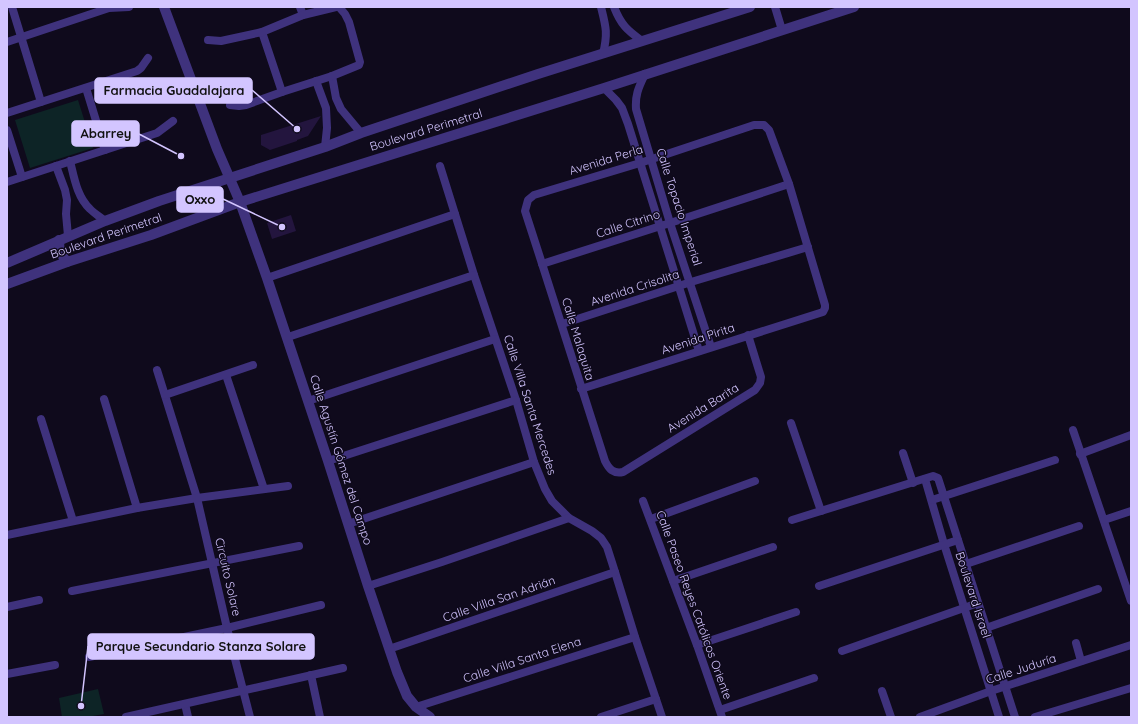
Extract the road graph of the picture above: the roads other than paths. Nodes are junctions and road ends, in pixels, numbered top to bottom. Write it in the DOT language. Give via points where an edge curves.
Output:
graph roads {
  1 [pos="12,7"];
  2 [pos="164,7"];
  3 [pos="300,7"];
  4 [pos="337,7"];
  5 [pos="750,7"];
  6 [pos="775,7"];
  7 [pos="854,7"];
  8 [pos="129,8"];
  9 [pos="615,8"];
  10 [pos="602,10"];
  11 [pos="302,15"];
  12 [pos="782,30"];
  13 [pos="262,32"];
  14 [pos="22,36"];
  15 [pos="208,40"];
  16 [pos="642,41"];
  17 [pos="7,42"];
  18 [pos="603,54"];
  19 [pos="148,58"];
  20 [pos="645,74"];
  21 [pos="332,76"];
  22 [pos="316,81"];
  23 [pos="86,88"];
  24 [pos="604,88"];
  25 [pos="282,92"];
  26 [pos="41,102"];
  27 [pos="338,104"];
  28 [pos="230,105"];
  29 [pos="326,108"];
  30 [pos="636,109"];
  31 [pos="7,113"];
  32 [pos="623,113"];
  33 [pos="173,121"];
  34 [pos="7,130"];
  35 [pos="642,130"];
  36 [pos="361,133"];
  37 [pos="631,133"];
  38 [pos="325,147"];
  39 [pos="105,150"];
  40 [pos="652,159"];
  41 [pos="70,161"];
  42 [pos="640,163"];
  43 [pos="56,166"];
  44 [pos="440,166"];
  45 [pos="22,177"];
  46 [pos="230,178"];
  47 [pos="7,182"];
  48 [pos="788,184"];
  49 [pos="77,186"];
  50 [pos="65,190"];
  51 [pos="240,202"];
  52 [pos="525,211"];
  53 [pos="455,214"];
  54 [pos="105,221"];
  55 [pos="670,223"];
  56 [pos="660,226"];
  57 [pos="64,238"];
  58 [pos="808,247"];
  59 [pos="67,262"];
  60 [pos="7,263"];
  61 [pos="542,264"];
  62 [pos="474,275"];
  63 [pos="267,278"];
  64 [pos="691,282"];
  65 [pos="7,284"];
  66 [pos="679,287"];
  67 [pos="562,324"];
  68 [pos="748,335"];
  69 [pos="288,337"];
  70 [pos="495,339"];
  71 [pos="711,347"];
  72 [pos="699,351"];
  73 [pos="253,365"];
  74 [pos="157,370"];
  75 [pos="226,375"];
  76 [pos="581,389"];
  77 [pos="165,395"];
  78 [pos="104,399"];
  79 [pos="516,400"];
  80 [pos="308,401"];
  81 [pos="41,419"];
  82 [pos="791,423"];
  83 [pos="1073,430"];
  84 [pos="1131,436"];
  85 [pos="903,453"];
  86 [pos="1080,454"];
  87 [pos="1055,460"];
  88 [pos="328,461"];
  89 [pos="534,462"];
  90 [pos="614,472"];
  91 [pos="926,479"];
  92 [pos="755,481"];
  93 [pos="913,483"];
  94 [pos="288,486"];
  95 [pos="264,490"];
  96 [pos="944,496"];
  97 [pos="197,498"];
  98 [pos="932,500"];
  99 [pos="643,501"];
  100 [pos="137,508"];
  101 [pos="821,511"];
  102 [pos="1131,511"];
  103 [pos="569,518"];
  104 [pos="651,519"];
  105 [pos="792,520"];
  106 [pos="1104,520"];
  107 [pos="73,521"];
  108 [pos="348,524"];
  109 [pos="1079,526"];
  110 [pos="7,535"];
  111 [pos="958,540"];
  112 [pos="944,544"];
  113 [pos="299,546"];
  114 [pos="773,547"];
  115 [pos="213,563"];
  116 [pos="966,564"];
  117 [pos="616,572"];
  118 [pos="673,581"];
  119 [pos="1128,583"];
  120 [pos="368,586"];
  121 [pos="819,586"];
  122 [pos="1098,589"];
  123 [pos="72,591"];
  124 [pos="39,600"];
  125 [pos="1131,601"];
  126 [pos="978,603"];
  127 [pos="321,605"];
  128 [pos="7,607"];
  129 [pos="964,608"];
  130 [pos="796,612"];
  131 [pos="227,628"];
  132 [pos="986,628"];
  133 [pos="635,637"];
  134 [pos="1076,643"];
  135 [pos="1131,645"];
  136 [pos="697,646"];
  137 [pos="389,649"];
  138 [pos="842,651"];
  139 [pos="89,657"];
  140 [pos="1081,661"];
  141 [pos="55,665"];
  142 [pos="343,668"];
  143 [pos="7,674"];
  144 [pos="311,675"];
  145 [pos="814,678"];
  146 [pos="1006,686"];
  147 [pos="1131,688"];
  148 [pos="243,691"];
  149 [pos="882,691"];
  150 [pos="992,691"];
  151 [pos="656,699"];
  152 [pos="186,704"];
  153 [pos="416,707"];
  154 [pos="721,714"];
  155 [pos="126,717"];
  156 [pos="188,717"];
  157 [pos="250,717"];
  158 [pos="320,717"];
  159 [pos="430,717"];
  160 [pos="601,717"];
  161 [pos="662,717"];
  162 [pos="891,717"];
  163 [pos="920,717"];
  164 [pos="1000,717"];
  165 [pos="1015,717"];
  166 [pos="1035,717"];
  1 -- 14 [label="street"];
  2 -- 46 [label="street, Calle Agustín Gómez del Campo"];
  3 -- 11 [label="street"];
  4 -- 11 [label="street"];
  4 -- 21 [label="street" via="349,22 360,62 359,65"];
  5 -- 16 [label="street, Boulevard Perimetral"];
  6 -- 12 [label="street"];
  7 -- 12 [label="street, Boulevard Perimetral"];
  8 -- 14 [label="street" via="109,8"];
  9 -- 10 [label="street"];
  9 -- 16 [label="street" via="621,23"];
  10 -- 18 [label="street" via="606,29"];
  11 -- 13 [label="street"];
  12 -- 20 [label="street, Boulevard Perimetral"];
  13 -- 15 [label="street" via="221,41"];
  13 -- 25 [label="street"];
  14 -- 17 [label="street"];
  14 -- 26 [label="street"];
  16 -- 18 [label="street, Boulevard Perimetral"];
  18 -- 36 [label="street, Boulevard Perimetral"];
  19 -- 23 [label="street" via="137,71"];
  20 -- 24 [label="street, Boulevard Perimetral"];
  20 -- 30 [label="street, Calle Topacio Imperial" via="635,97"];
  21 -- 22 [label="street"];
  21 -- 27 [label="street"];
  22 -- 25 [label="street"];
  22 -- 29 [label="street"];
  23 -- 26 [label="street"];
  23 -- 39 [label="street"];
  24 -- 32 [label="street, Calle Topacio Imperial" via="616,100"];
  24 -- 51 [label="street, Boulevard Perimetral"];
  25 -- 28 [label="street" via="246,105"];
  26 -- 31 [label="street"];
  27 -- 29 [label="street"];
  27 -- 36 [label="street"];
  29 -- 38 [label="street" via="328,128"];
  30 -- 32 [label="street"];
  30 -- 35 [label="street, Calle Topacio Imperial"];
  32 -- 37 [label="street, Calle Topacio Imperial"];
  33 -- 39 [label="street" via="158,133"];
  34 -- 45 [label="street"];
  35 -- 37 [label="street"];
  35 -- 40 [label="street, Calle Topacio Imperial"];
  36 -- 38 [label="street, Boulevard Perimetral"];
  37 -- 42 [label="street, Calle Topacio Imperial"];
  38 -- 46 [label="street, Boulevard Perimetral"];
  39 -- 41 [label="street"];
  40 -- 42 [label="street, Avenida Perla"];
  40 -- 48 [label="street, Avenida Perla" via="754,125 764,125 769,130"];
  40 -- 55 [label="street, Calle Topacio Imperial"];
  41 -- 43 [label="street"];
  41 -- 49 [label="street"];
  42 -- 52 [label="street, Avenida Perla" via="534,195 528,200"];
  42 -- 56 [label="street, Calle Topacio Imperial"];
  43 -- 45 [label="street"];
  43 -- 50 [label="street"];
  44 -- 53 [label="street, Calle Villa Santa Mercedes"];
  45 -- 47 [label="street"];
  46 -- 51 [label="street, Calle Agustín Gómez del Campo"];
  46 -- 54 [label="street, Boulevard Perimetral"];
  48 -- 55 [label="street, Calle Citrino"];
  48 -- 58 [label="street"];
  49 -- 50 [label="street"];
  49 -- 54 [label="street" via="89,208"];
  50 -- 57 [label="street" via="67,200"];
  51 -- 59 [label="street, Boulevard Perimetral" via="151,235"];
  51 -- 63 [label="street, Calle Agustín Gómez del Campo"];
  52 -- 61 [label="street, Calle Malaquita"];
  53 -- 62 [label="street, Calle Villa Santa Mercedes"];
  53 -- 63 [label="street"];
  54 -- 57 [label="street, Boulevard Perimetral"];
  55 -- 56 [label="street, Calle Citrino"];
  55 -- 64 [label="street, Calle Topacio Imperial"];
  56 -- 61 [label="street, Calle Citrino"];
  56 -- 66 [label="street, Calle Topacio Imperial"];
  57 -- 59 [label="street" via="59,249"];
  57 -- 60 [label="street, Boulevard Perimetral"];
  58 -- 64 [label="street, Avenida Crisolita"];
  58 -- 68 [label="street, Avenida Pirita" via="825,305 823,312"];
  59 -- 65 [label="street, Boulevard Perimetral"];
  61 -- 67 [label="street, Calle Malaquita"];
  62 -- 69 [label="street"];
  62 -- 70 [label="street, Calle Villa Santa Mercedes"];
  63 -- 69 [label="street, Calle Agustín Gómez del Campo"];
  64 -- 66 [label="street, Avenida Crisolita"];
  64 -- 71 [label="street, Calle Topacio Imperial"];
  66 -- 67 [label="street, Avenida Crisolita"];
  66 -- 72 [label="street, Calle Topacio Imperial"];
  67 -- 76 [label="street, Calle Malaquita"];
  68 -- 71 [label="street, Avenida Pirita"];
  68 -- 90 [label="street, Avenida Barita" via="761,378 755,390 622,472"];
  69 -- 80 [label="street, Calle Agustín Gómez del Campo"];
  70 -- 79 [label="street, Calle Villa Santa Mercedes"];
  70 -- 80 [label="street"];
  71 -- 72 [label="street, Avenida Pirita"];
  72 -- 76 [label="street, Avenida Pirita"];
  73 -- 75 [label="street"];
  74 -- 77 [label="street, Circuito Solare"];
  75 -- 77 [label="street"];
  75 -- 95 [label="street"];
  76 -- 90 [label="street, Calle Malaquita" via="605,461"];
  77 -- 97 [label="street, Circuito Solare"];
  78 -- 100 [label="street"];
  79 -- 88 [label="street"];
  79 -- 89 [label="street, Calle Villa Santa Mercedes"];
  80 -- 88 [label="street, Calle Agustín Gómez del Campo"];
  81 -- 107 [label="street"];
  82 -- 101 [label="street"];
  83 -- 86 [label="street"];
  84 -- 86 [label="street"];
  85 -- 93 [label="street"];
  86 -- 106 [label="street"];
  87 -- 96 [label="street"];
  88 -- 108 [label="street, Calle Agustín Gómez del Campo"];
  89 -- 103 [label="street, Calle Villa Santa Mercedes" via="552,500"];
  89 -- 108 [label="street"];
  91 -- 93 [label="street"];
  91 -- 96 [label="street, Boulevard Israel" via="933,476 938,478"];
  91 -- 98 [label="street, Boulevard Israel"];
  92 -- 104 [label="street"];
  93 -- 101 [label="street"];
  94 -- 95 [label="street"];
  95 -- 97 [label="street"];
  96 -- 98 [label="street"];
  96 -- 111 [label="street, Boulevard Israel"];
  97 -- 100 [label="street"];
  97 -- 115 [label="street, Circuito Solare"];
  98 -- 112 [label="street, Boulevard Israel"];
  99 -- 104 [label="street, Calle Paseo Reyes Católicos Oriente"];
  100 -- 107 [label="street"];
  101 -- 105 [label="street"];
  102 -- 106 [label="street"];
  103 -- 117 [label="street, Calle Villa Santa Mercedes" via="601,538"];
  103 -- 120 [label="street"];
  104 -- 118 [label="street, Calle Paseo Reyes Católicos Oriente"];
  106 -- 119 [label="street"];
  107 -- 110 [label="street"];
  108 -- 120 [label="street, Calle Agustín Gómez del Campo"];
  109 -- 116 [label="street"];
  111 -- 112 [label="street"];
  111 -- 116 [label="street, Boulevard Israel"];
  112 -- 121 [label="street"];
  112 -- 129 [label="street, Boulevard Israel"];
  113 -- 115 [label="street"];
  114 -- 118 [label="street"];
  115 -- 123 [label="street"];
  115 -- 131 [label="street, Circuito Solare"];
  116 -- 126 [label="street, Boulevard Israel"];
  117 -- 133 [label="street, Calle Villa Santa Mercedes"];
  117 -- 137 [label="street, Calle Villa San Adrián"];
  118 -- 136 [label="street, Calle Paseo Reyes Católicos Oriente"];
  119 -- 125 [label="street"];
  120 -- 137 [label="street, Calle Agustín Gómez del Campo"];
  122 -- 132 [label="street"];
  124 -- 128 [label="street"];
  126 -- 129 [label="street"];
  126 -- 132 [label="street, Boulevard Israel"];
  127 -- 131 [label="street"];
  129 -- 138 [label="street"];
  129 -- 150 [label="street, Boulevard Israel"];
  130 -- 136 [label="street"];
  131 -- 139 [label="street"];
  131 -- 148 [label="street, Circuito Solare"];
  132 -- 146 [label="street, Boulevard Israel"];
  133 -- 151 [label="street, Calle Villa Santa Mercedes"];
  133 -- 153 [label="street, Calle Villa Santa Elena"];
  134 -- 140 [label="street"];
  135 -- 140 [label="street, Calle Juduría"];
  136 -- 154 [label="street, Calle Paseo Reyes Católicos Oriente"];
  137 -- 153 [label="street, Calle Agustín Gómez del Campo" via="407,696"];
  140 -- 146 [label="street, Calle Juduría"];
  141 -- 143 [label="street"];
  142 -- 144 [label="street"];
  144 -- 148 [label="street"];
  144 -- 158 [label="street"];
  145 -- 154 [label="street"];
  146 -- 150 [label="street, Calle Juduría"];
  146 -- 165 [label="street, Boulevard Israel"];
  147 -- 166 [label="street"];
  148 -- 152 [label="street"];
  148 -- 157 [label="street, Circuito Solare"];
  149 -- 162 [label="street"];
  150 -- 163 [label="street, Calle Juduría"];
  150 -- 164 [label="street, Boulevard Israel"];
  151 -- 160 [label="street"];
  151 -- 161 [label="street, Calle Villa Santa Mercedes"];
  152 -- 155 [label="street"];
  152 -- 156 [label="street"];
  153 -- 159 [label="street, Calle Agustín Gómez del Campo"];
}
